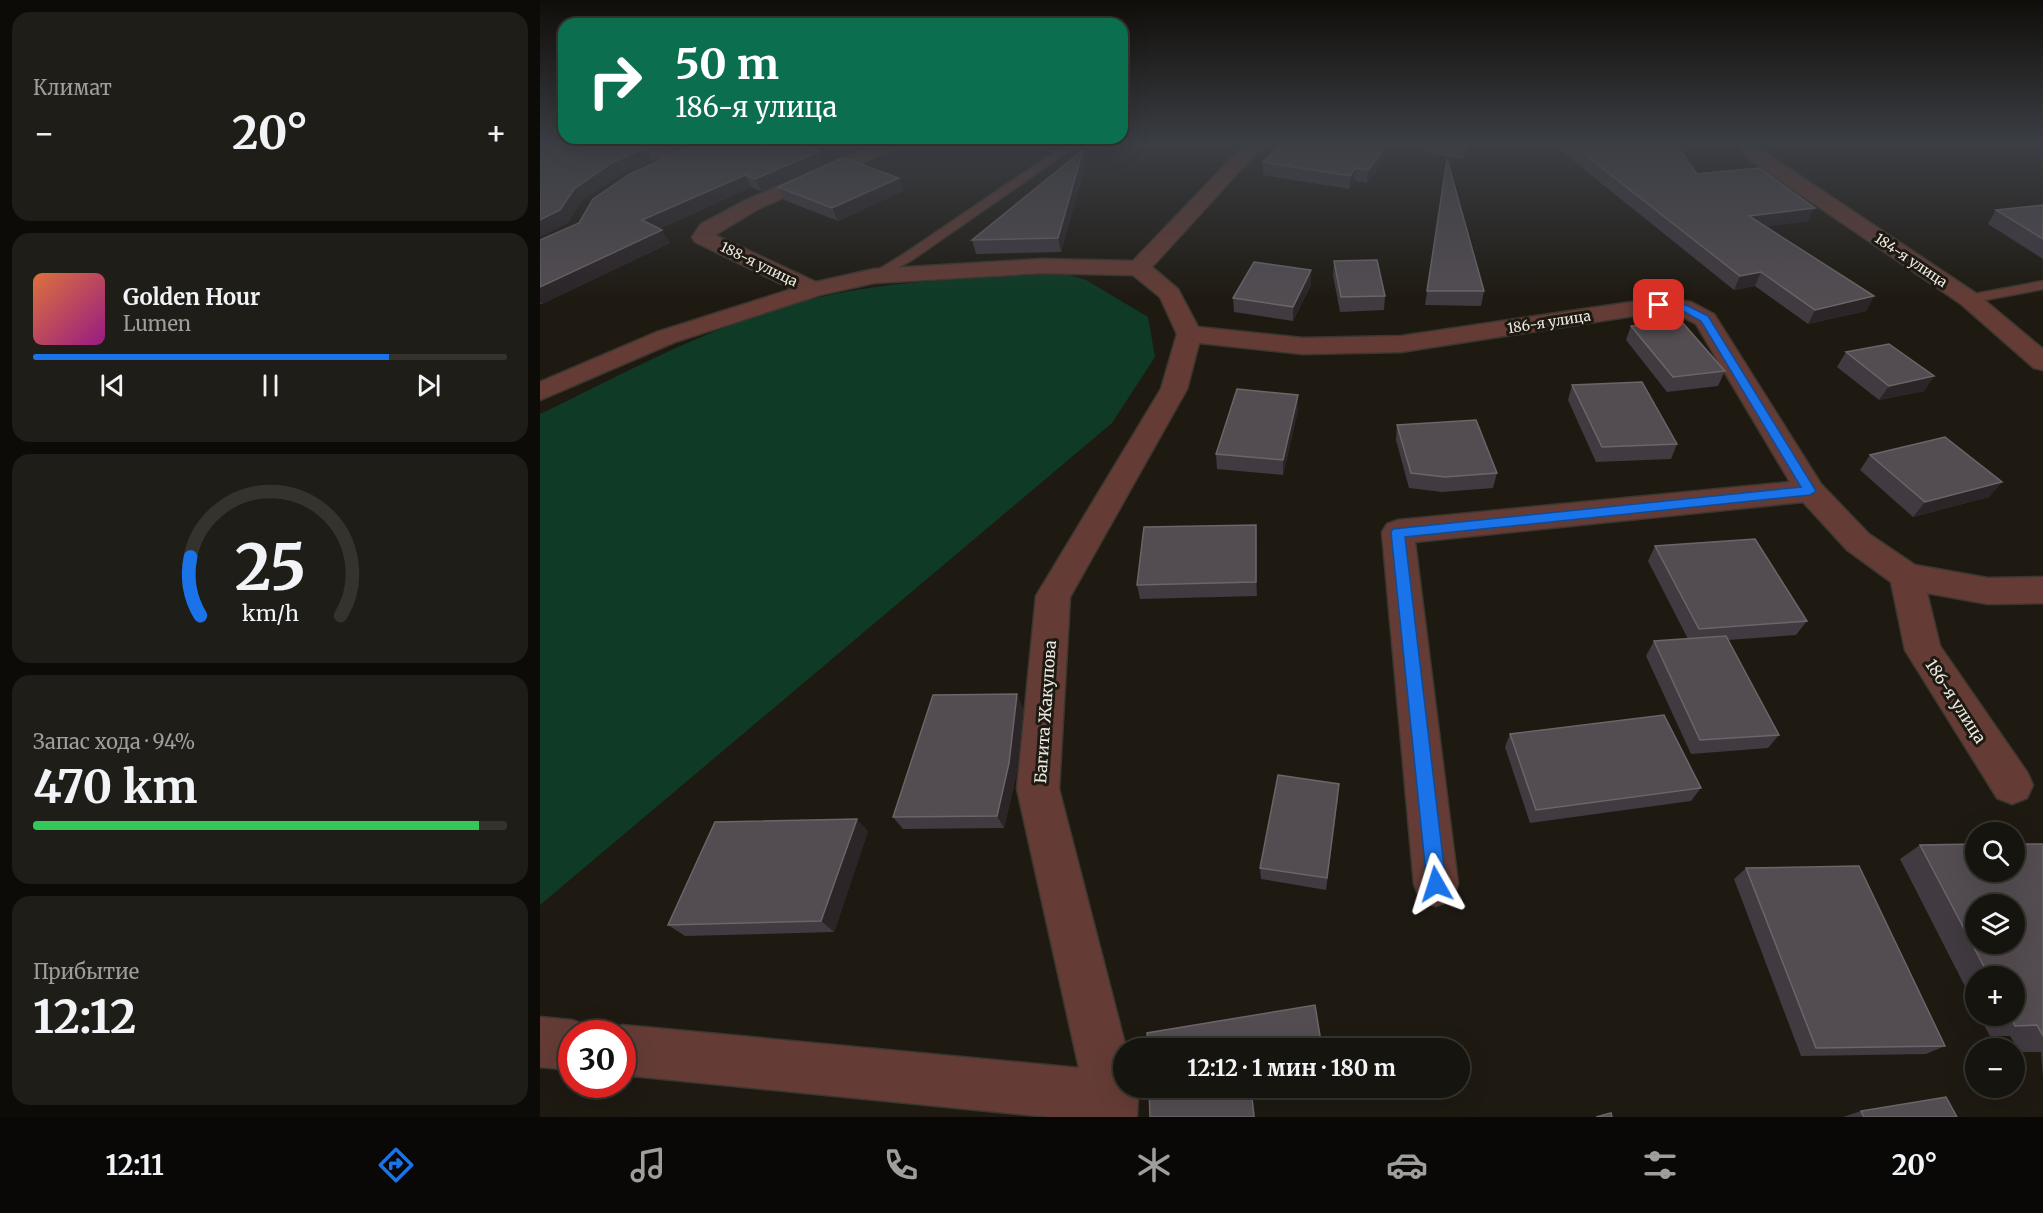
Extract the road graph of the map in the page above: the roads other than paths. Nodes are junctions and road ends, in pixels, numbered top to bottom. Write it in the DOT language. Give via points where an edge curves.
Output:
graph roads {
  1 [pos="773,195"];
  2 [pos="999,195"];
  3 [pos="1207,195"];
  4 [pos="1815,195"];
  5 [pos="1138,268"];
  6 [pos="874,276"];
  7 [pos="2043,285"];
  8 [pos="813,290"];
  9 [pos="1969,299"];
  10 [pos="1189,334"];
  11 [pos="2043,362"];
  12 [pos="540,392"];
  13 [pos="1810,491"];
  14 [pos="1906,576"];
  15 [pos="2043,590"];
  16 [pos="2012,785"];
  17 [pos="1436,884"];
  18 [pos="540,1042"];
  19 [pos="558,1044"];
  20 [pos="636,1052"];
  21 [pos="1111,1107"];
  1 -- 8 [label="street, 188-я улица" via="708,228 703,237"];
  2 -- 6 [label="lane"];
  3 -- 5 [label="street"];
  4 -- 9 [label="street, 184-я улица"];
  5 -- 6 [label="street" via="1042,266"];
  5 -- 10 [label="street" via="1170,294"];
  6 -- 8 [label="street"];
  7 -- 9 [label="lane"];
  8 -- 12 [label="street" via="666,337"];
  9 -- 11 [label="street, 184-я улица"];
  10 -- 13 [label="street, 186-я улица" via="1303,346 1401,344 1659,305 1683,307 1705,319"];
  10 -- 21 [label="street, Багита Жакупова" via="1174,389 1053,596 1038,789"];
  13 -- 14 [label="street, 186-я улица" via="1858,542"];
  13 -- 17 [label="street" via="1398,532"];
  14 -- 15 [label="street, 186-я улица" via="1988,591"];
  14 -- 16 [label="street, 186-я улица" via="1923,650"];
  18 -- 19 [label="street"];
  20 -- 21 [label="street"];
}
